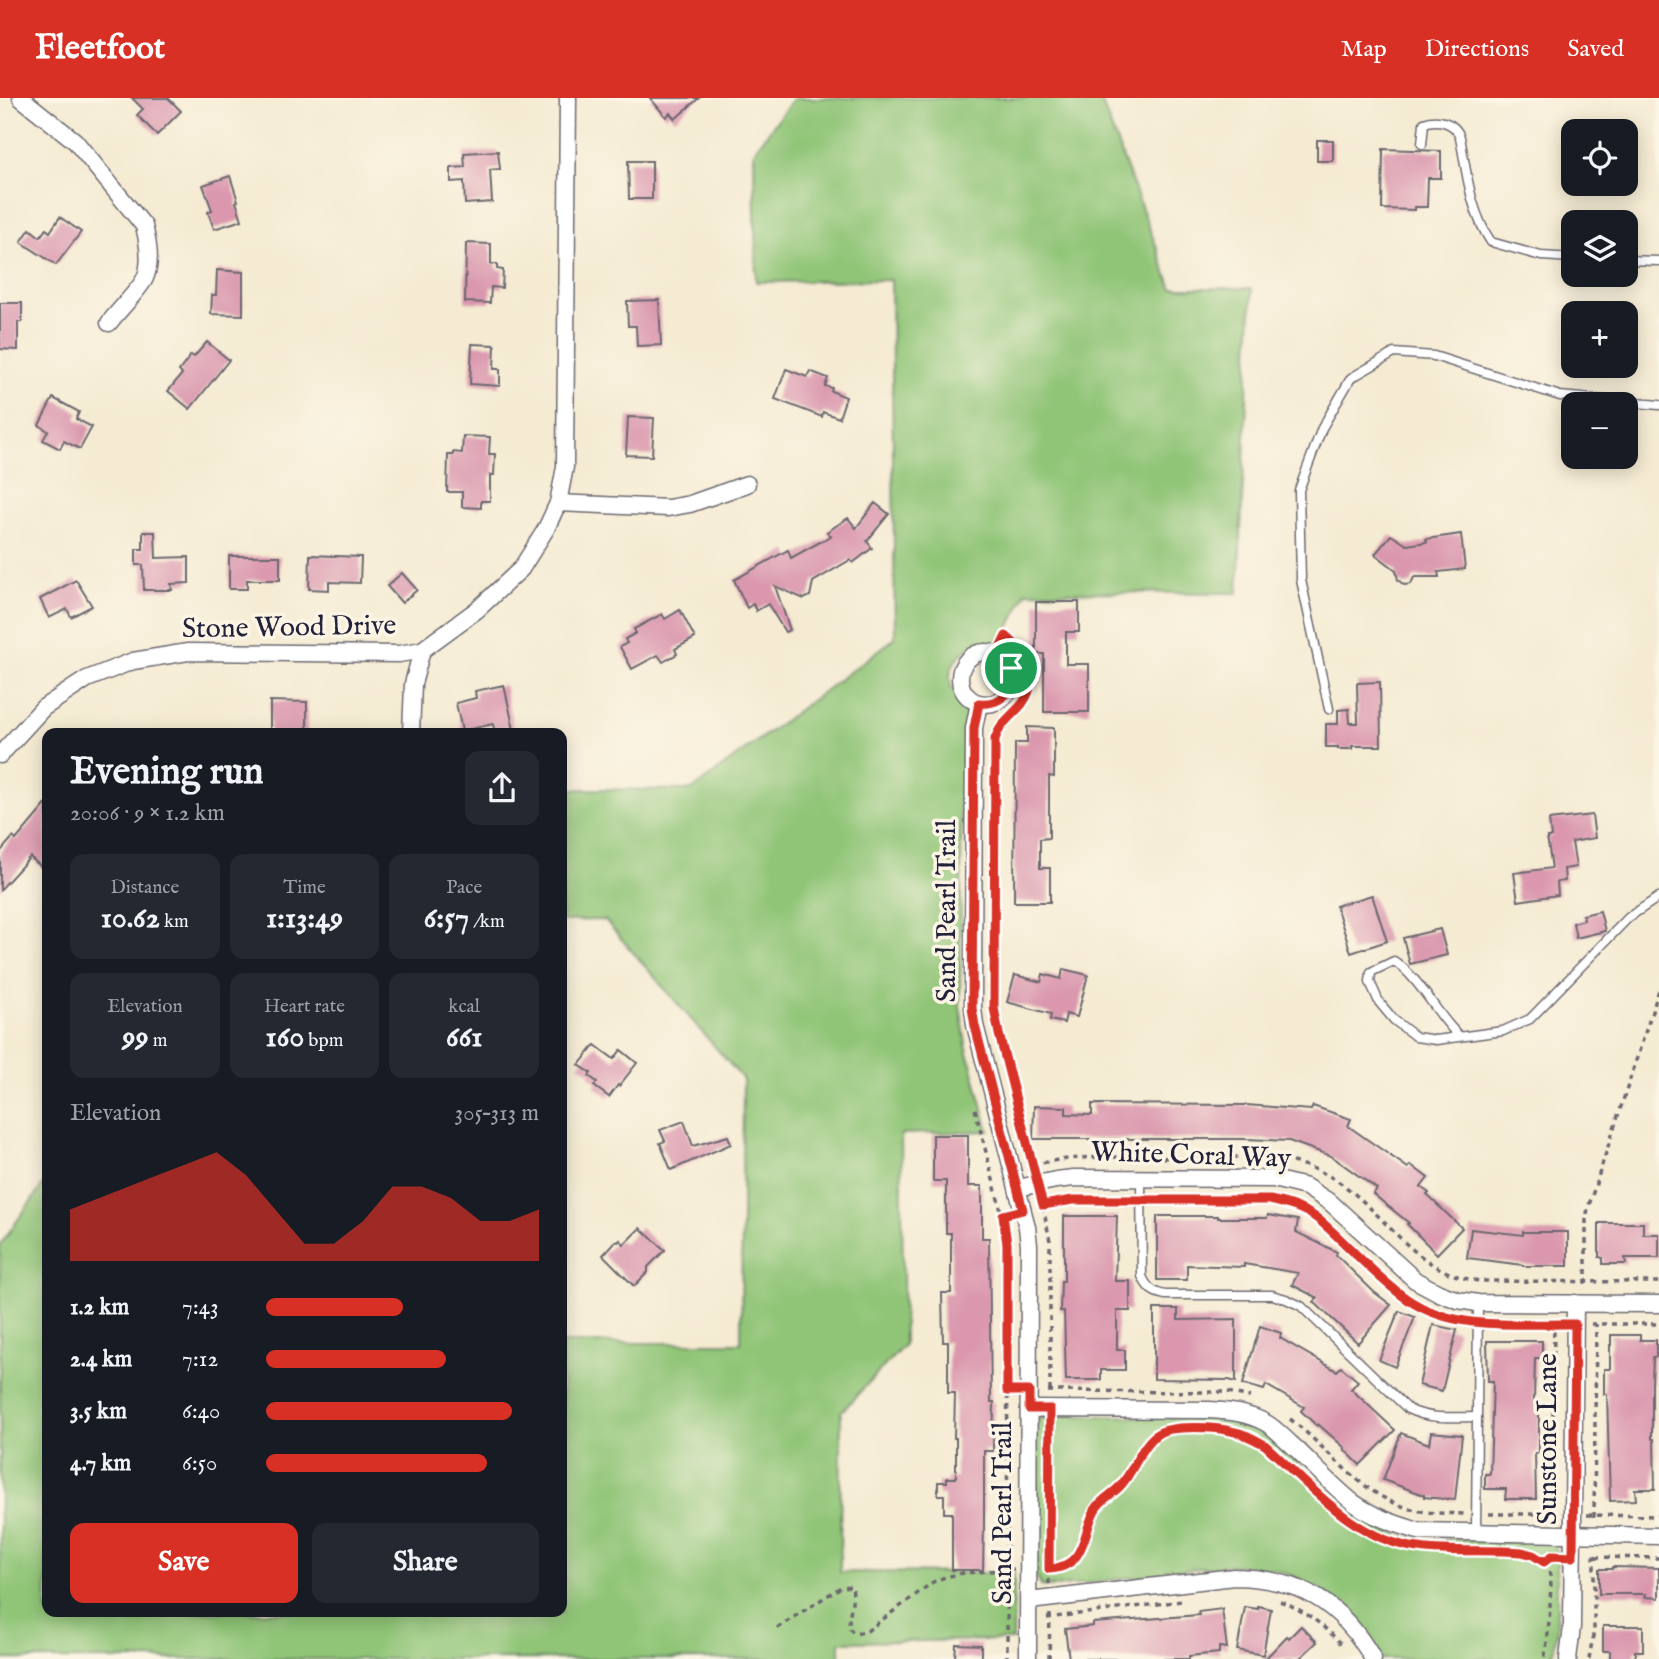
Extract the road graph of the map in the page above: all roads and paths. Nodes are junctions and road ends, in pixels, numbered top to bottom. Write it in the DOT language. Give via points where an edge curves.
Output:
graph roads {
  1 [pos="21,98"];
  2 [pos="568,98"];
  3 [pos="1422,144"];
  4 [pos="1561,257"];
  5 [pos="1638,260"];
  6 [pos="1659,261"];
  7 [pos="109,323"];
  8 [pos="1659,405"];
  9 [pos="747,484"];
  10 [pos="558,503"];
  11 [pos="422,650"];
  12 [pos="997,654"];
  13 [pos="979,703"];
  14 [pos="1329,709"];
  15 [pos="411,728"];
  16 [pos="0,755"];
  17 [pos="1659,897"];
  18 [pos="1659,990"];
  19 [pos="1460,1036"];
  20 [pos="975,1109"];
  21 [pos="1141,1179"];
  22 [pos="1038,1184"];
  23 [pos="1018,1188"];
  24 [pos="1142,1200"];
  25 [pos="1043,1205"];
  26 [pos="1023,1210"];
  27 [pos="1478,1303"];
  28 [pos="1581,1303"];
  29 [pos="1659,1304"];
  30 [pos="1478,1323"];
  31 [pos="1554,1324"];
  32 [pos="1575,1324"];
  33 [pos="1596,1324"];
  34 [pos="1659,1324"];
  35 [pos="1007,1391"];
  36 [pos="1029,1391"];
  37 [pos="1050,1391"];
  38 [pos="1256,1400"];
  39 [pos="1029,1409"];
  40 [pos="1050,1409"];
  41 [pos="1283,1413"];
  42 [pos="1477,1417"];
  43 [pos="1275,1454"];
  44 [pos="1476,1514"];
  45 [pos="1552,1514"];
  46 [pos="1574,1515"];
  47 [pos="1594,1515"];
  48 [pos="1659,1516"];
  49 [pos="1364,1529"];
  50 [pos="1476,1532"];
  51 [pos="1552,1534"];
  52 [pos="1574,1534"];
  53 [pos="1594,1535"];
  54 [pos="1659,1536"];
  55 [pos="1552,1556"];
  56 [pos="1573,1557"];
  57 [pos="1594,1557"];
  58 [pos="1659,1558"];
  59 [pos="1544,1562"];
  60 [pos="1007,1569"];
  61 [pos="1028,1569"];
  62 [pos="1049,1569"];
  63 [pos="1049,1599"];
  64 [pos="1029,1601"];
  65 [pos="1187,1601"];
  66 [pos="1278,1601"];
  67 [pos="1049,1618"];
  68 [pos="1007,1620"];
  69 [pos="1029,1620"];
  70 [pos="778,1628"];
  71 [pos="1344,1648"];
  72 [pos="1007,1659"];
  73 [pos="1028,1659"];
  74 [pos="1049,1659"];
  75 [pos="1373,1659"];
  76 [pos="1544,1659"];
  77 [pos="1568,1659"];
  78 [pos="1589,1659"];
  1 -- 7 [label="street" via="75,141 144,226 149,259 145,278"];
  2 -- 10 [label="street, Stone Wood Drive" via="565,467"];
  3 -- 4 [label="lane" via="1424,123 1442,121 1458,130 1471,197 1480,226 1491,242"];
  5 -- 6 [label="lane"];
  8 -- 14 [label="lane" via="1560,396 1434,356 1394,353 1350,377 1322,428 1299,491 1301,580"];
  9 -- 10 [label="street" via="668,508"];
  10 -- 11 [label="street, Stone Wood Drive" via="522,569"];
  11 -- 15 [label="street" via="413,684"];
  11 -- 16 [label="street, Stone Wood Drive" via="399,654 188,652 133,661 87,679 43,708"];
  12 -- 13 [label="street" via="1011,668 1011,685 1002,698"];
  12 -- 13 [label="street" via="975,654 962,667 959,676 964,693"];
  12 -- 22 [label="path" via="1006,636 1025,656 1031,677 1023,702 999,727 995,739 993,991 996,1021"];
  13 -- 23 [label="street, Sand Pearl Trail" via="974,728 972,1008"];
  17 -- 19 [label="lane" via="1629,917 1530,1019 1503,1031"];
  18 -- 28 [label="path" via="1588,1208"];
  19 -- 19 [label="lane" via="1404,968 1394,961 1371,972 1370,982 1379,1002 1416,1037"];
  20 -- 35 [label="path" via="1007,1244"];
  21 -- 22 [label="street, White Coral Way" via="1074,1178"];
  21 -- 24 [label="lane"];
  21 -- 27 [label="street, White Coral Way" via="1273,1179 1306,1187 1331,1203 1415,1280 1458,1300"];
  22 -- 23 [label="street, White Coral Way"];
  22 -- 25 [label="path"];
  23 -- 26 [label="street, Sand Pearl Trail"];
  24 -- 25 [label="path"];
  24 -- 30 [label="path" via="1270,1200 1297,1207 1318,1219 1419,1306 1451,1319"];
  24 -- 42 [label="lane" via="1146,1287 1166,1295 1286,1298 1301,1306 1408,1409 1434,1418"];
  25 -- 26 [label="path"];
  25 -- 37 [label="path" via="1050,1241"];
  26 -- 36 [label="street, Sand Pearl Trail" via="1029,1245"];
  27 -- 28 [label="street, White Coral Way"];
  27 -- 30 [label="lane"];
  28 -- 29 [label="street, White Coral Way"];
  28 -- 32 [label="street, Sunstone Lane"];
  30 -- 31 [label="path"];
  30 -- 42 [label="lane"];
  31 -- 32 [label="path"];
  31 -- 45 [label="path"];
  32 -- 33 [label="path"];
  32 -- 46 [label="street, Sunstone Lane"];
  33 -- 34 [label="path"];
  33 -- 47 [label="path"];
  35 -- 36 [label="path"];
  35 -- 60 [label="path"];
  36 -- 37 [label="path"];
  36 -- 39 [label="street, Sand Pearl Trail"];
  37 -- 38 [label="path" via="1221,1392"];
  37 -- 40 [label="path"];
  39 -- 40 [label="street"];
  39 -- 61 [label="street, Sand Pearl Trail"];
  40 -- 50 [label="street" via="1209,1410 1247,1415 1275,1430 1372,1514 1418,1531"];
  40 -- 62 [label="path"];
  41 -- 44 [label="path" via="1357,1481 1380,1496 1418,1511"];
  42 -- 44 [label="lane"];
  43 -- 62 [label="path" via="1237,1432 1162,1430 1153,1436 1121,1486 1101,1502 1080,1552 1070,1563"];
  44 -- 45 [label="path"];
  44 -- 50 [label="lane"];
  45 -- 46 [label="path"];
  45 -- 51 [label="path"];
  46 -- 47 [label="path"];
  46 -- 52 [label="street, Sunstone Lane"];
  47 -- 48 [label="path"];
  47 -- 53 [label="path"];
  49 -- 59 [label="path" via="1417,1548 1522,1552"];
  50 -- 51 [label="street"];
  51 -- 52 [label="street"];
  51 -- 55 [label="path"];
  52 -- 53 [label="street"];
  52 -- 56 [label="street, Sunstone Lane"];
  53 -- 54 [label="street"];
  53 -- 57 [label="path"];
  55 -- 56 [label="path"];
  55 -- 59 [label="path"];
  56 -- 57 [label="path"];
  56 -- 77 [label="street, Sunstone Lane"];
  57 -- 58 [label="path"];
  57 -- 78 [label="path" via="1594,1630"];
  59 -- 76 [label="path" via="1551,1579"];
  60 -- 61 [label="path"];
  60 -- 68 [label="path"];
  60 -- 70 [label="path" via="963,1573 933,1582 867,1631 855,1634 849,1628 852,1586 841,1587"];
  61 -- 62 [label="path"];
  61 -- 64 [label="street, Sand Pearl Trail"];
  62 -- 63 [label="path"];
  63 -- 64 [label="street"];
  63 -- 67 [label="path"];
  63 -- 75 [label="street" via="1257,1577 1327,1604 1354,1629"];
  64 -- 69 [label="street, Sand Pearl Trail"];
  65 -- 67 [label="path"];
  66 -- 71 [label="path" via="1317,1620"];
  67 -- 69 [label="path"];
  67 -- 74 [label="path"];
  68 -- 69 [label="path"];
  68 -- 72 [label="path"];
  69 -- 73 [label="street, Sand Pearl Trail"];
}
